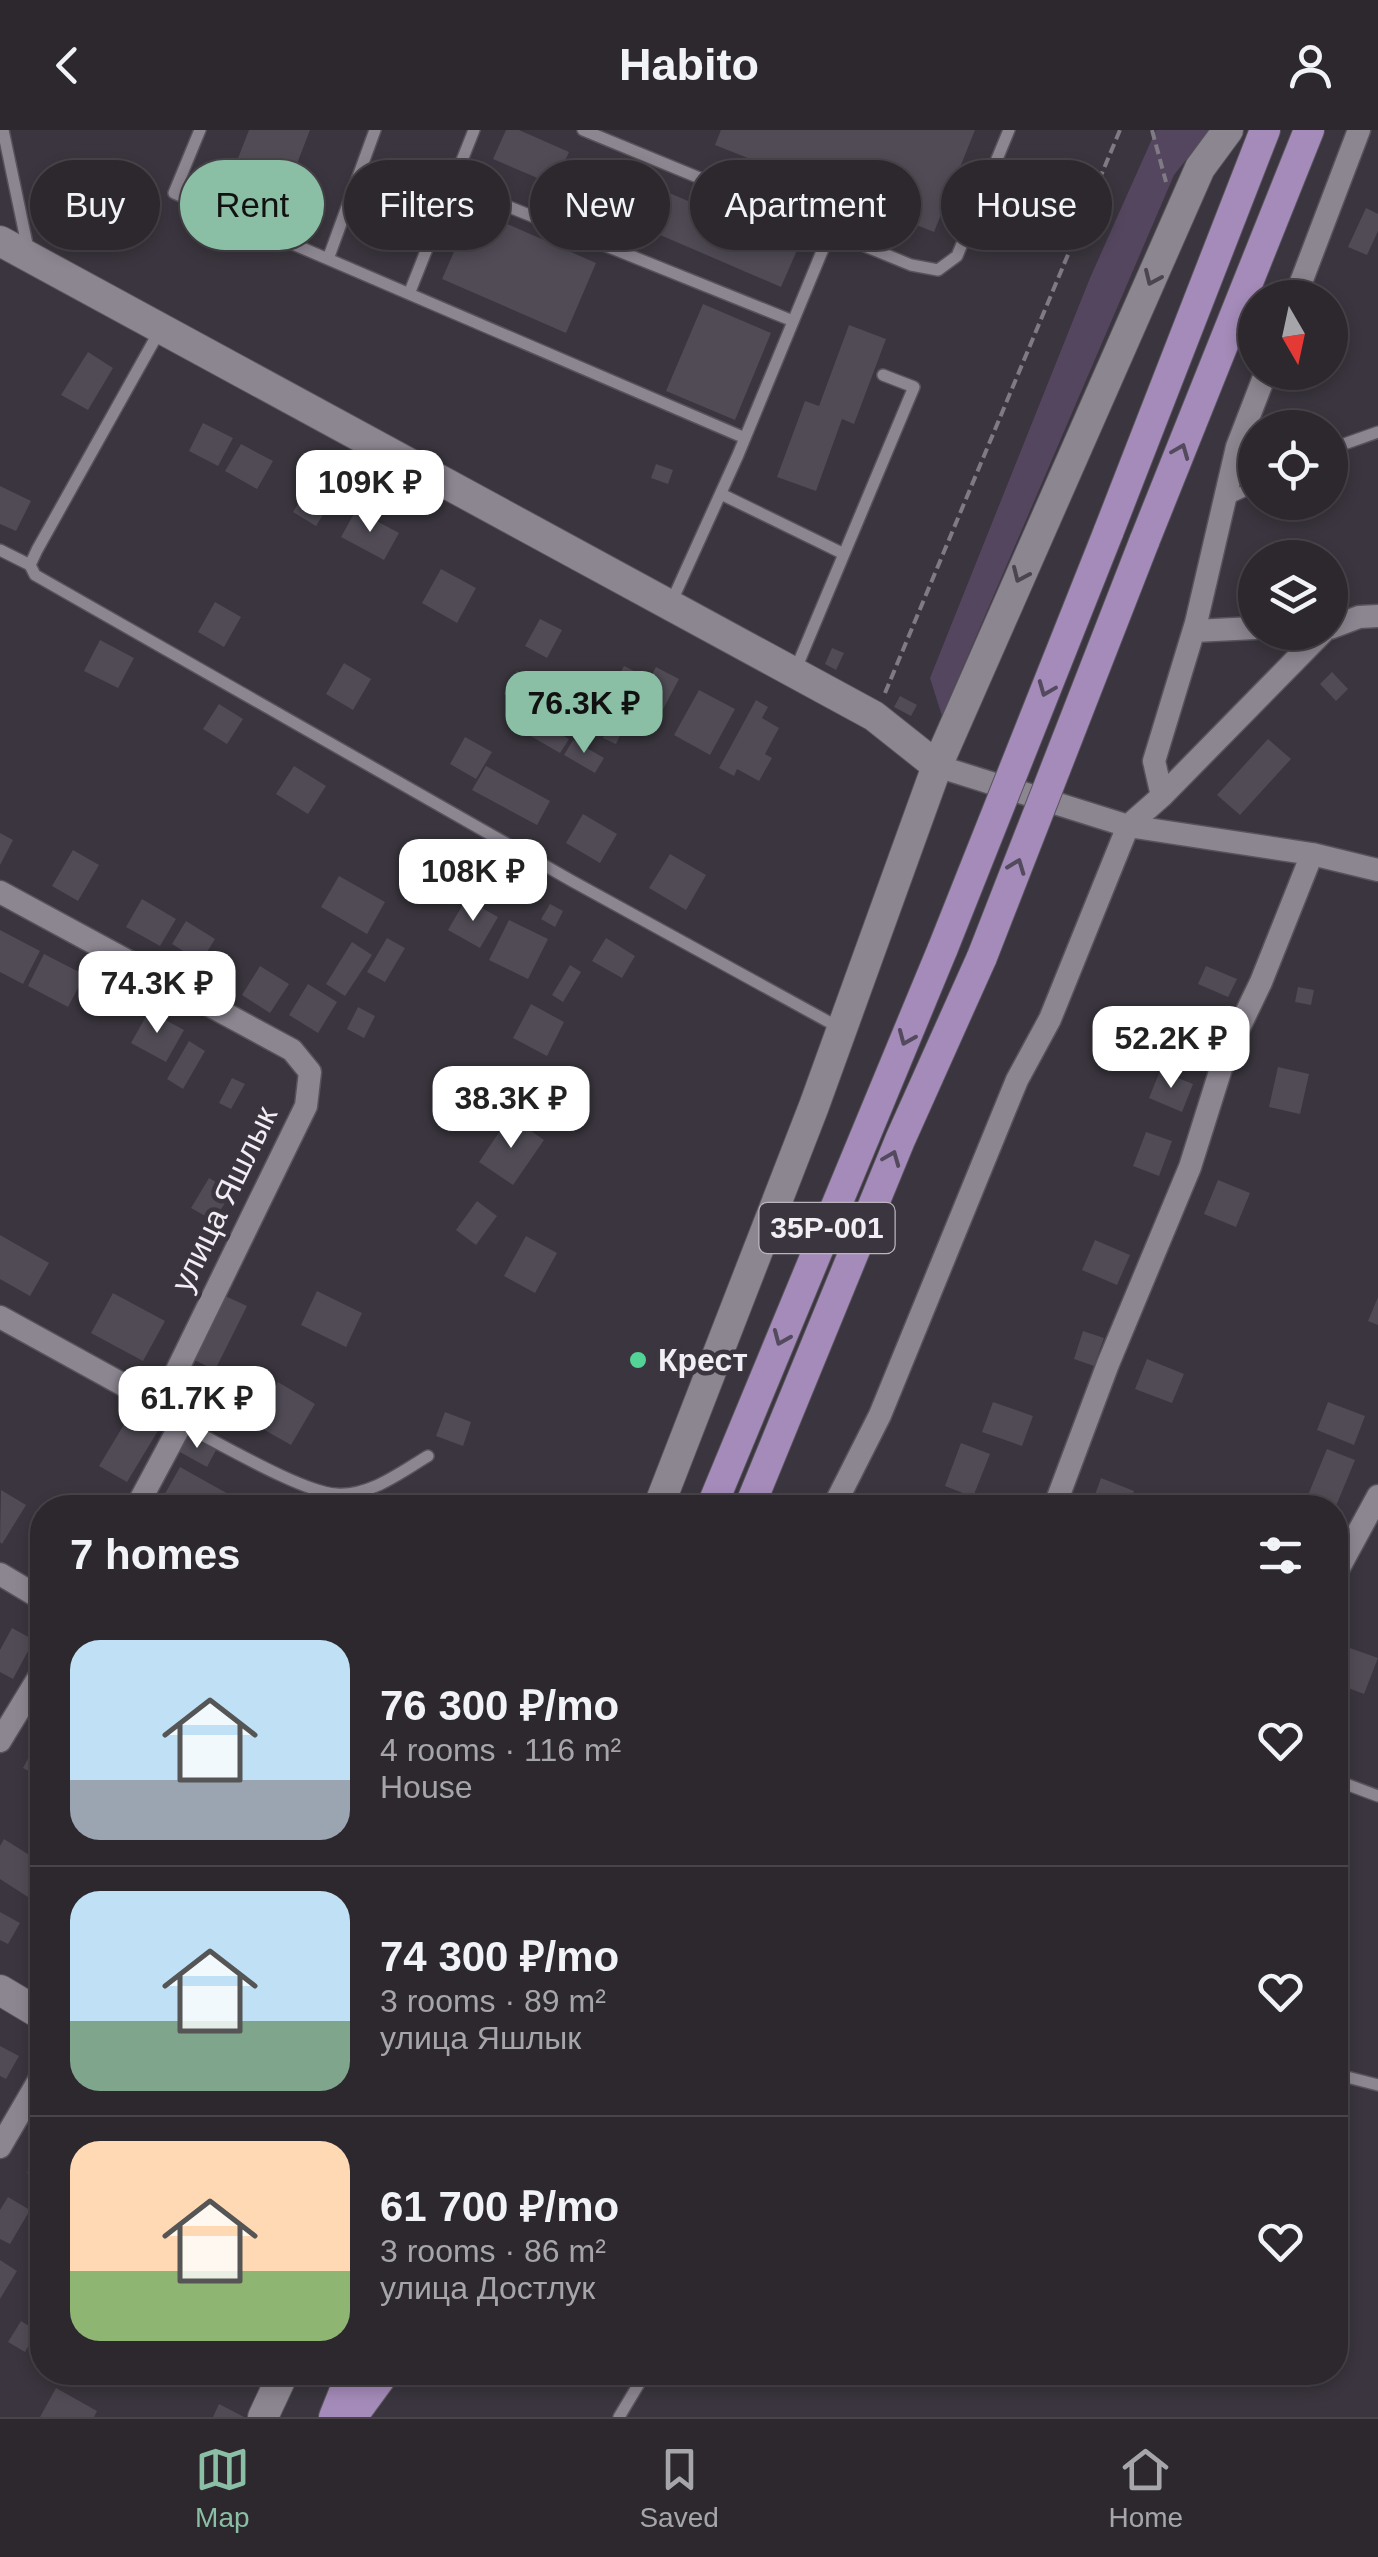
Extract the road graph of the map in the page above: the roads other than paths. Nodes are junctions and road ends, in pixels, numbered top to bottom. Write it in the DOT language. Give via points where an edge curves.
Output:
graph roads {
  1 [pos="3,130"];
  2 [pos="200,130"];
  3 [pos="375,130"];
  4 [pos="474,130"];
  5 [pos="582,130"];
  6 [pos="1009,130"];
  7 [pos="1228,130"];
  8 [pos="1265,130"];
  9 [pos="1309,130"];
  10 [pos="1359,130"];
  11 [pos="462,160"];
  12 [pos="690,174"];
  13 [pos="510,207"];
  14 [pos="0,241"];
  15 [pos="426,250"];
  16 [pos="823,250"];
  17 [pos="874,250"];
  18 [pos="30,258"];
  19 [pos="328,258"];
  20 [pos="1302,280"];
  21 [pos="409,294"];
  22 [pos="793,321"];
  23 [pos="160,330"];
  24 [pos="883,376"];
  25 [pos="1259,390"];
  26 [pos="1378,432"];
  27 [pos="745,438"];
  28 [pos="1348,443"];
  29 [pos="720,494"];
  30 [pos="1238,494"];
  31 [pos="1225,500"];
  32 [pos="0,550"];
  33 [pos="844,554"];
  34 [pos="30,565"];
  35 [pos="671,603"];
  36 [pos="1378,616"];
  37 [pos="1348,623"];
  38 [pos="1238,629"];
  39 [pos="1194,631"];
  40 [pos="1308,650"];
  41 [pos="794,671"];
  42 [pos="937,766"];
  43 [pos="1162,796"];
  44 [pos="1128,826"];
  45 [pos="1312,854"];
  46 [pos="1378,870"];
  47 [pos="0,892"];
  48 [pos="842,1029"];
  49 [pos="0,1318"];
  50 [pos="160,1405"];
  51 [pos="181,1424"];
  52 [pos="428,1456"];
  53 [pos="143,1495"];
  54 [pos="663,1495"];
  55 [pos="716,1495"];
  56 [pos="754,1495"];
  57 [pos="840,1495"];
  58 [pos="1059,1495"];
  59 [pos="1378,1496"];
  60 [pos="1348,1552"];
  61 [pos="0,1574"];
  62 [pos="30,1592"];
  63 [pos="30,1692"];
  64 [pos="0,1742"];
  65 [pos="1348,1785"];
  66 [pos="1378,1796"];
  67 [pos="0,1990"];
  68 [pos="30,2008"];
  69 [pos="1348,2078"];
  70 [pos="1378,2086"];
  71 [pos="30,2096"];
  72 [pos="0,2147"];
  73 [pos="278,2385"];
  74 [pos="347,2385"];
  75 [pos="375,2385"];
  76 [pos="638,2385"];
  77 [pos="264,2417"];
  78 [pos="334,2417"];
  79 [pos="352,2417"];
  80 [pos="619,2417"];
  1 -- 18 [label="lane"];
  2 -- 19 [label="lane" via="174,192"];
  3 -- 19 [label="lane"];
  4 -- 11 [label="lane"];
  5 -- 12 [label="lane"];
  6 -- 17 [label="lane" via="957,256 938,270"];
  7 -- 42 [label="main road, one-way" via="1200,168"];
  8 -- 55 [label="main road, 35Р-001, one-way, bridge" via="943,948"];
  56 -- 9 [label="main road, 35Р-001, one-way, bridge" via="982,957"];
  10 -- 20 [label="street"];
  13 -- 22 [label="lane"];
  14 -- 18 [label="main road"];
  15 -- 21 [label="lane"];
  16 -- 22 [label="lane"];
  18 -- 23 [label="main road"];
  19 -- 21 [label="lane"];
  21 -- 27 [label="lane"];
  22 -- 27 [label="lane"];
  23 -- 34 [label="lane"];
  23 -- 35 [label="main road"];
  24 -- 33 [label="lane" via="914,387"];
  25 -- 31 [label="street"];
  26 -- 28 [label="lane"];
  27 -- 29 [label="lane"];
  29 -- 33 [label="lane"];
  29 -- 35 [label="lane"];
  30 -- 31 [label="lane"];
  31 -- 39 [label="street"];
  32 -- 34 [label="lane"];
  33 -- 41 [label="lane"];
  34 -- 48 [label="lane" via="50,584"];
  35 -- 41 [label="main road"];
  36 -- 37 [label="street"];
  38 -- 39 [label="street"];
  39 -- 43 [label="street" via="1154,761"];
  40 -- 43 [label="street"];
  41 -- 42 [label="main road" via="874,716"];
  42 -- 44 [label="street"];
  42 -- 48 [label="main road"];
  43 -- 44 [label="street"];
  44 -- 45 [label="street"];
  44 -- 57 [label="street" via="880,1415"];
  45 -- 46 [label="street"];
  45 -- 58 [label="street" via="1224,1059 1190,1168"];
  47 -- 50 [label="street, улица Яшлык" via="292,1050 310,1072 306,1106"];
  48 -- 54 [label="main road"];
  49 -- 50 [label="street"];
  50 -- 51 [label="street"];
  51 -- 52 [label="lane" via="336,1494 386,1482"];
  51 -- 53 [label="street"];
  59 -- 60 [label="street"];
  61 -- 62 [label="street"];
  63 -- 64 [label="street"];
  65 -- 66 [label="lane"];
  67 -- 68 [label="main road"];
  69 -- 70 [label="lane"];
  71 -- 72 [label="street"];
  73 -- 77 [label="main road"];
  74 -- 78 [label="main road"];
  75 -- 79 [label="main road"];
  76 -- 80 [label="lane"];
}
